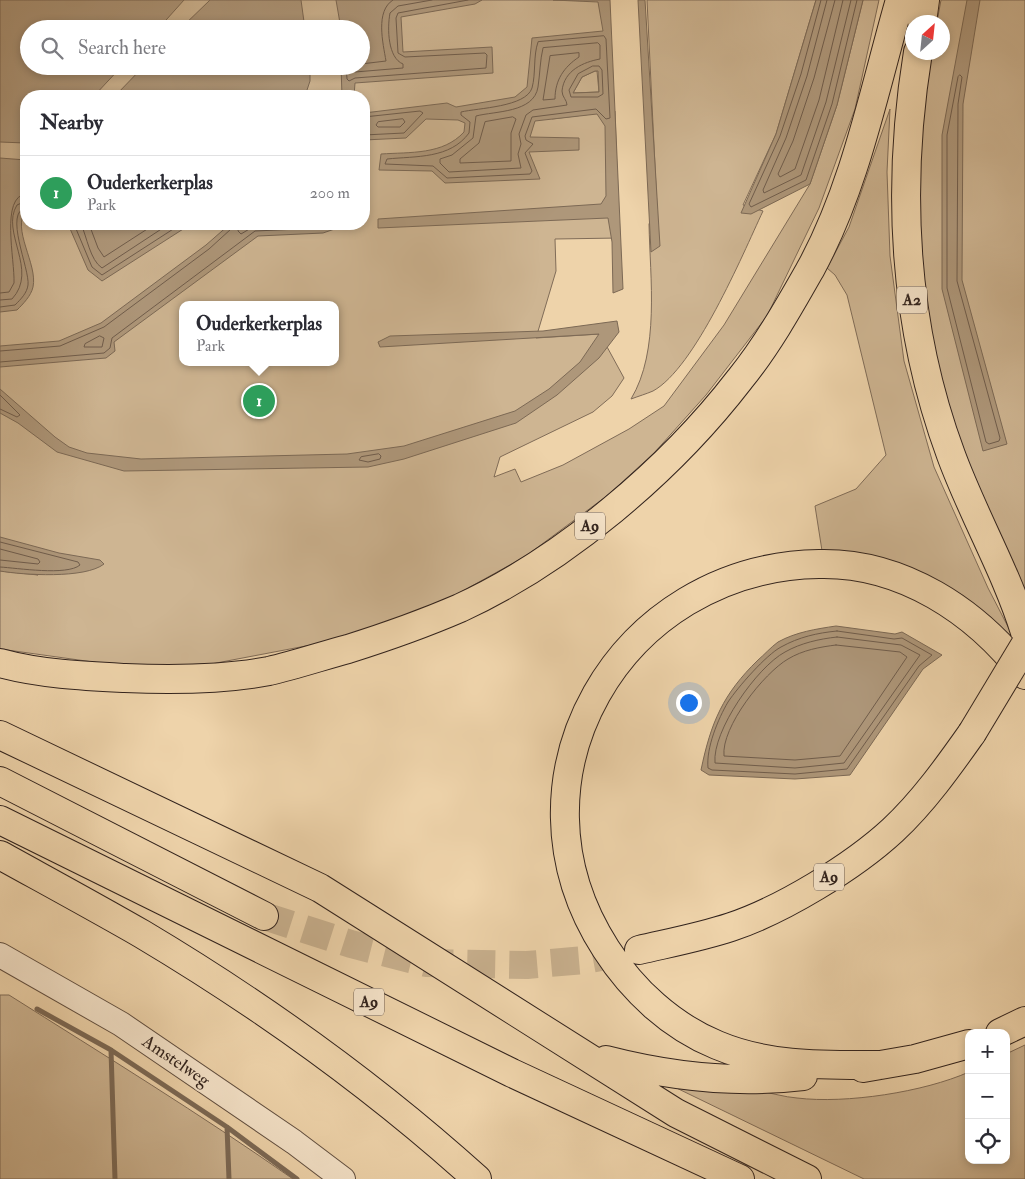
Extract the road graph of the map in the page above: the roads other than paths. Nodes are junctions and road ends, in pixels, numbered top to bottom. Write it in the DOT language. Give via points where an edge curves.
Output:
graph roads {
  1 [pos="900,0"];
  2 [pos="925,0"];
  3 [pos="923,15"];
  4 [pos="917,60"];
  5 [pos="1025,632"];
  6 [pos="1025,645"];
  7 [pos="0,663"];
  8 [pos="1025,675"];
  9 [pos="0,735"];
  10 [pos="0,781"];
  11 [pos="0,820"];
  12 [pos="0,855"];
  13 [pos="264,916"];
  14 [pos="639,950"];
  15 [pos="0,955"];
  16 [pos="1025,1021"];
  17 [pos="1008,1029"];
  18 [pos="965,1045"];
  19 [pos="583,1054"];
  20 [pos="880,1066"];
  21 [pos="343,1179"];
  22 [pos="477,1179"];
  23 [pos="740,1179"];
  24 [pos="807,1179"];
  1 -- 7 [label="highway, A9" via="845,190 811,266 780,318 741,378 696,431 651,476 572,541 516,577 462,606 401,632 269,671 196,679 139,678 87,676"];
  2 -- 3 [label="highway"];
  4 -- 5 [label="highway, A2" via="910,98 905,201 914,316 934,407 951,456"];
  6 -- 14 [label="highway, A9, bridge" via="944,774 893,830 842,869 799,896 732,927"];
  8 -- 20 [label="highway" via="973,620 952,604 914,584 857,566 772,567 702,591 675,606 650,626 628,647 609,674 591,705 577,741 567,781 568,860 592,928 616,964 645,998 692,1033 739,1053 800,1065"];
  9 -- 19 [label="highway" via="320,888"];
  10 -- 13 [label="highway"];
  11 -- 23 [label="highway, A9" via="512,1073"];
  12 -- 22 [label="highway" via="142,935 306,1042 375,1092"];
  15 -- 21 [label="street, Amstelweg" via="121,1024"];
  16 -- 17 [label="highway"];
  18 -- 20 [label="highway"];
  19 -- 20 [label="highway" via="675,1075 733,1081"];
  19 -- 24 [label="highway" via="676,1112"];
}
